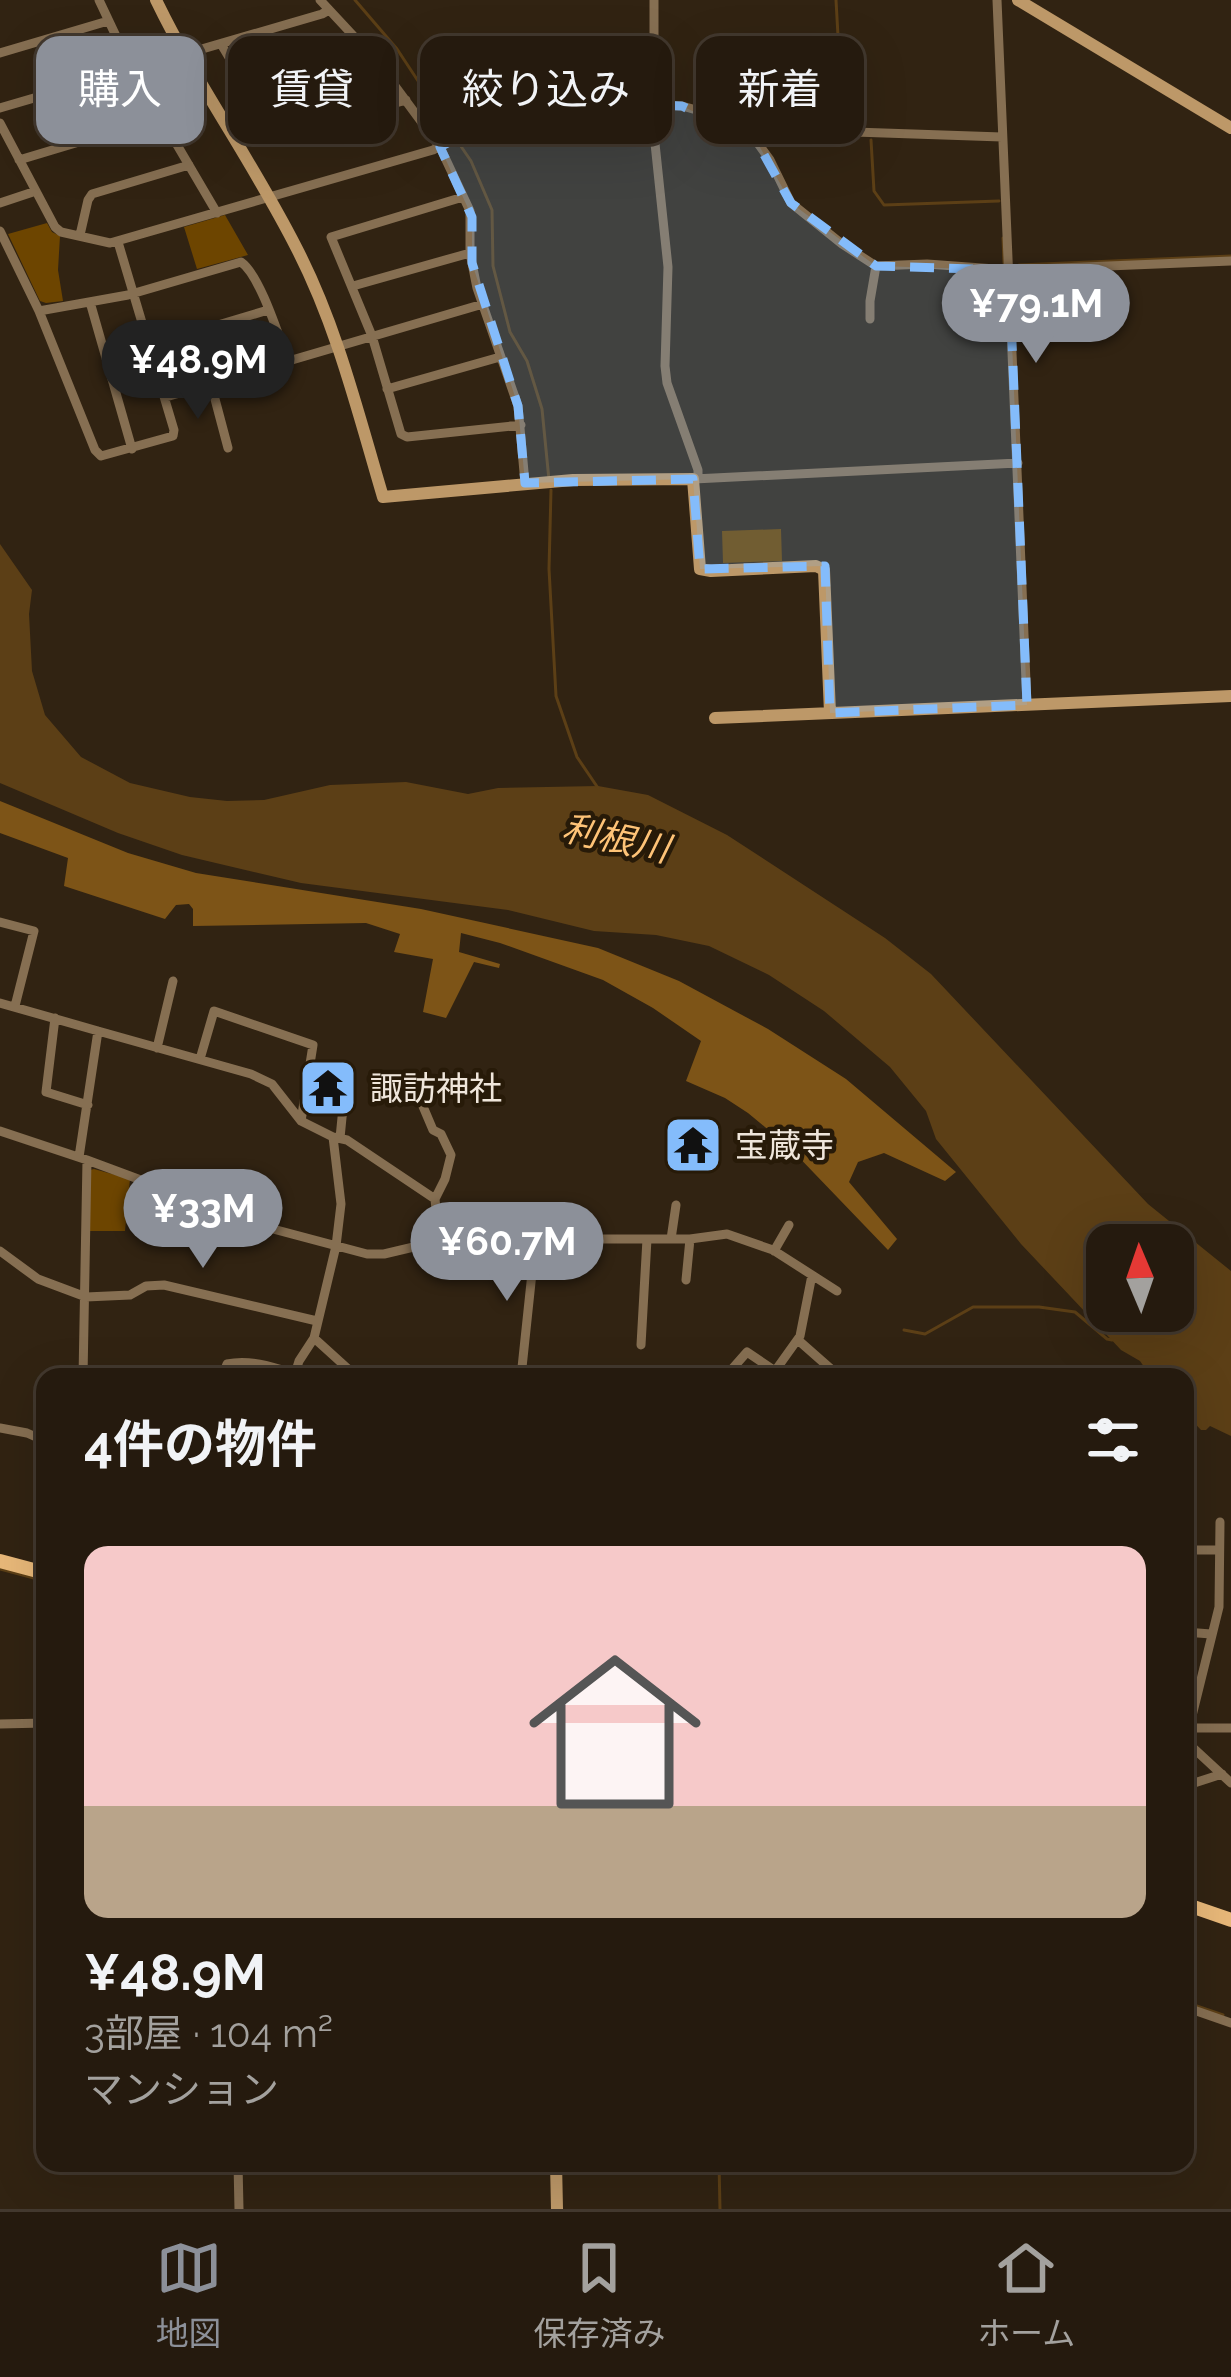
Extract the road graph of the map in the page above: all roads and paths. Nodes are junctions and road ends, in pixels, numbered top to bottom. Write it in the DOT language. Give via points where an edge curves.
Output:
graph roads {
  1 [pos="99,0"];
  2 [pos="156,0"];
  3 [pos="654,0"];
  4 [pos="997,0"];
  5 [pos="1018,0"];
  6 [pos="324,5"];
  7 [pos="108,21"];
  8 [pos="115,36"];
  9 [pos="174,36"];
  10 [pos="353,36"];
  11 [pos="654,36"];
  12 [pos="221,44"];
  13 [pos="204,50"];
  14 [pos="0,53"];
  15 [pos="228,56"];
  16 [pos="396,87"];
  17 [pos="204,89"];
  18 [pos="36,98"];
  19 [pos="406,100"];
  20 [pos="396,103"];
  21 [pos="0,109"];
  22 [pos="0,123"];
  23 [pos="1231,128"];
  24 [pos="864,132"];
  25 [pos="1002,137"];
  26 [pos="655,144"];
  27 [pos="758,144"];
  28 [pos="445,145"];
  29 [pos="19,160"];
  30 [pos="189,164"];
  31 [pos="36,191"];
  32 [pos="463,197"];
  33 [pos="270,198"];
  34 [pos="0,203"];
  35 [pos="217,213"];
  36 [pos="0,231"];
  37 [pos="80,236"];
  38 [pos="118,242"];
  39 [pos="470,253"];
  40 [pos="1231,261"];
  41 [pos="876,266"];
  42 [pos="1009,270"];
  43 [pos="353,286"];
  44 [pos="135,293"];
  45 [pos="90,302"];
  46 [pos="483,304"];
  47 [pos="39,310"];
  48 [pos="268,310"];
  49 [pos="870,320"];
  50 [pos="372,336"];
  51 [pos="151,345"];
  52 [pos="338,346"];
  53 [pos="500,357"];
  54 [pos="288,361"];
  55 [pos="211,384"];
  56 [pos="387,389"];
  57 [pos="166,397"];
  58 [pos="520,425"];
  59 [pos="132,448"];
  60 [pos="228,448"];
  61 [pos="1018,464"];
  62 [pos="695,478"];
  63 [pos="531,482"];
  64 [pos="1231,696"];
  65 [pos="1027,705"];
  66 [pos="830,713"];
  67 [pos="715,718"];
  68 [pos="0,922"];
  69 [pos="173,981"];
  70 [pos="0,1003"];
  71 [pos="15,1006"];
  72 [pos="55,1018"];
  73 [pos="98,1031"];
  74 [pos="157,1048"];
  75 [pos="200,1059"];
  76 [pos="346,1088"];
  77 [pos="419,1097"];
  78 [pos="88,1105"];
  79 [pos="302,1121"];
  80 [pos="0,1131"];
  81 [pos="337,1138"];
  82 [pos="83,1159"];
  83 [pos="435,1199"];
  84 [pos="676,1204"];
  85 [pos="789,1225"];
  86 [pos="536,1235"];
  87 [pos="647,1239"];
  88 [pos="671,1239"];
  89 [pos="690,1239"];
  90 [pos="439,1241"];
  91 [pos="336,1246"];
  92 [pos="0,1250"];
  93 [pos="774,1251"];
  94 [pos="812,1275"];
  95 [pos="686,1280"];
  96 [pos="837,1291"];
  97 [pos="86,1297"];
  98 [pos="317,1321"];
  99 [pos="314,1338"];
  100 [pos="798,1340"];
  101 [pos="641,1345"];
  102 [pos="83,1368"];
  103 [pos="225,1368"];
  104 [pos="273,1368"];
  105 [pos="299,1368"];
  106 [pos="347,1368"];
  107 [pos="522,1368"];
  108 [pos="733,1368"];
  109 [pos="771,1368"];
  110 [pos="777,1368"];
  111 [pos="830,1368"];
  112 [pos="0,1427"];
  113 [pos="36,1438"];
  114 [pos="1220,1522"];
  115 [pos="1194,1550"];
  116 [pos="1219,1550"];
  117 [pos="0,1561"];
  118 [pos="36,1571"];
  119 [pos="1194,1633"];
  120 [pos="1211,1634"];
  121 [pos="1194,1699"];
  122 [pos="36,1723"];
  123 [pos="0,1724"];
  124 [pos="1231,1728"];
  125 [pos="1194,1730"];
  126 [pos="1194,1749"];
  127 [pos="1226,1779"];
  128 [pos="1194,1784"];
  129 [pos="1194,1907"];
  130 [pos="1231,1920"];
  131 [pos="1194,2009"];
  132 [pos="1231,2023"];
  133 [pos="238,2172"];
  134 [pos="556,2172"];
  135 [pos="239,2209"];
  136 [pos="557,2209"];
  1 -- 7 [label="street"];
  2 -- 9 [label="street"];
  3 -- 11 [label="street"];
  4 -- 25 [label="street"];
  5 -- 23 [label="street"];
  6 -- 10 [label="street"];
  6 -- 12 [label="street" via="322,14"];
  7 -- 8 [label="street"];
  7 -- 14 [label="street"];
  12 -- 13 [label="street"];
  12 -- 15 [label="street"];
  16 -- 19 [label="street"];
  17 -- 33 [label="street"];
  18 -- 21 [label="street"];
  19 -- 20 [label="street"];
  19 -- 28 [label="street"];
  22 -- 29 [label="street"];
  24 -- 25 [label="street"];
  25 -- 42 [label="street"];
  26 -- 62 [label="street" via="668,267 667,383"];
  27 -- 41 [label="street" via="791,202"];
  28 -- 32 [label="street"];
  28 -- 33 [label="street"];
  29 -- 30 [label="street" via="159,118"];
  29 -- 31 [label="street"];
  30 -- 35 [label="street"];
  30 -- 37 [label="street" via="92,194"];
  31 -- 34 [label="street"];
  31 -- 37 [label="street" via="58,230"];
  32 -- 39 [label="street" via="472,216"];
  32 -- 43 [label="street" via="332,237"];
  33 -- 35 [label="street"];
  33 -- 52 [label="street"];
  35 -- 38 [label="street"];
  36 -- 47 [label="street"];
  37 -- 38 [label="street"];
  38 -- 44 [label="street"];
  39 -- 43 [label="street"];
  39 -- 46 [label="street"];
  40 -- 42 [label="street"];
  41 -- 42 [label="street"];
  41 -- 49 [label="street"];
  42 -- 61 [label="street"];
  43 -- 50 [label="street"];
  44 -- 45 [label="street"];
  44 -- 48 [label="street" via="241,262"];
  44 -- 51 [label="street"];
  45 -- 47 [label="street"];
  45 -- 59 [label="street"];
  46 -- 50 [label="street"];
  46 -- 53 [label="street"];
  47 -- 59 [label="street" via="97,453"];
  48 -- 51 [label="street"];
  48 -- 54 [label="street"];
  50 -- 52 [label="street"];
  50 -- 56 [label="street"];
  51 -- 57 [label="street"];
  52 -- 54 [label="street"];
  52 -- 63 [label="street" via="383,497"];
  53 -- 56 [label="street"];
  53 -- 58 [label="street"];
  54 -- 55 [label="street"];
  55 -- 57 [label="street"];
  55 -- 60 [label="street"];
  56 -- 58 [label="street" via="404,437"];
  57 -- 59 [label="street" via="172,436"];
  58 -- 63 [label="street"];
  61 -- 62 [label="street"];
  61 -- 65 [label="street"];
  62 -- 63 [label="street"];
  62 -- 66 [label="street" via="700,569 824,570"];
  64 -- 65 [label="street"];
  65 -- 66 [label="street"];
  66 -- 67 [label="street"];
  68 -- 71 [label="street" via="34,931"];
  69 -- 74 [label="street"];
  70 -- 71 [label="street"];
  71 -- 72 [label="street"];
  72 -- 73 [label="street"];
  72 -- 78 [label="street" via="46,1092"];
  73 -- 74 [label="street"];
  73 -- 78 [label="street"];
  74 -- 75 [label="street"];
  75 -- 79 [label="street" via="272,1084"];
  75 -- 79 [label="street" via="214,1011 313,1045"];
  76 -- 81 [label="street"];
  77 -- 83 [label="street" via="451,1155"];
  78 -- 82 [label="street"];
  79 -- 81 [label="street"];
  80 -- 82 [label="street"];
  81 -- 83 [label="street"];
  81 -- 91 [label="street"];
  82 -- 91 [label="street"];
  82 -- 97 [label="street"];
  83 -- 90 [label="street"];
  84 -- 88 [label="street"];
  85 -- 93 [label="street"];
  86 -- 87 [label="street"];
  86 -- 90 [label="street"];
  86 -- 107 [label="street"];
  87 -- 88 [label="street"];
  87 -- 101 [label="street"];
  88 -- 89 [label="street"];
  89 -- 93 [label="street" via="727,1234"];
  89 -- 95 [label="street"];
  90 -- 91 [label="street" via="384,1254"];
  91 -- 98 [label="street"];
  92 -- 97 [label="street" via="38,1279"];
  93 -- 94 [label="street"];
  94 -- 96 [label="street"];
  94 -- 100 [label="street"];
  97 -- 98 [label="street" via="164,1285"];
  97 -- 102 [label="street"];
  98 -- 99 [label="street"];
  99 -- 105 [label="street"];
  99 -- 106 [label="street"];
  100 -- 110 [label="street"];
  100 -- 111 [label="street"];
  103 -- 104 [label="street" via="232,1361"];
  108 -- 109 [label="street" via="747,1352"];
  112 -- 113 [label="street"];
  114 -- 116 [label="street"];
  115 -- 116 [label="street"];
  116 -- 120 [label="street"];
  117 -- 118 [label="main road"];
  119 -- 120 [label="street"];
  120 -- 121 [label="street"];
  122 -- 123 [label="street"];
  124 -- 125 [label="street"];
  126 -- 127 [label="street"];
  127 -- 128 [label="street"];
  129 -- 130 [label="main road"];
  131 -- 132 [label="street"];
  133 -- 135 [label="street"];
  134 -- 136 [label="street"];
}
